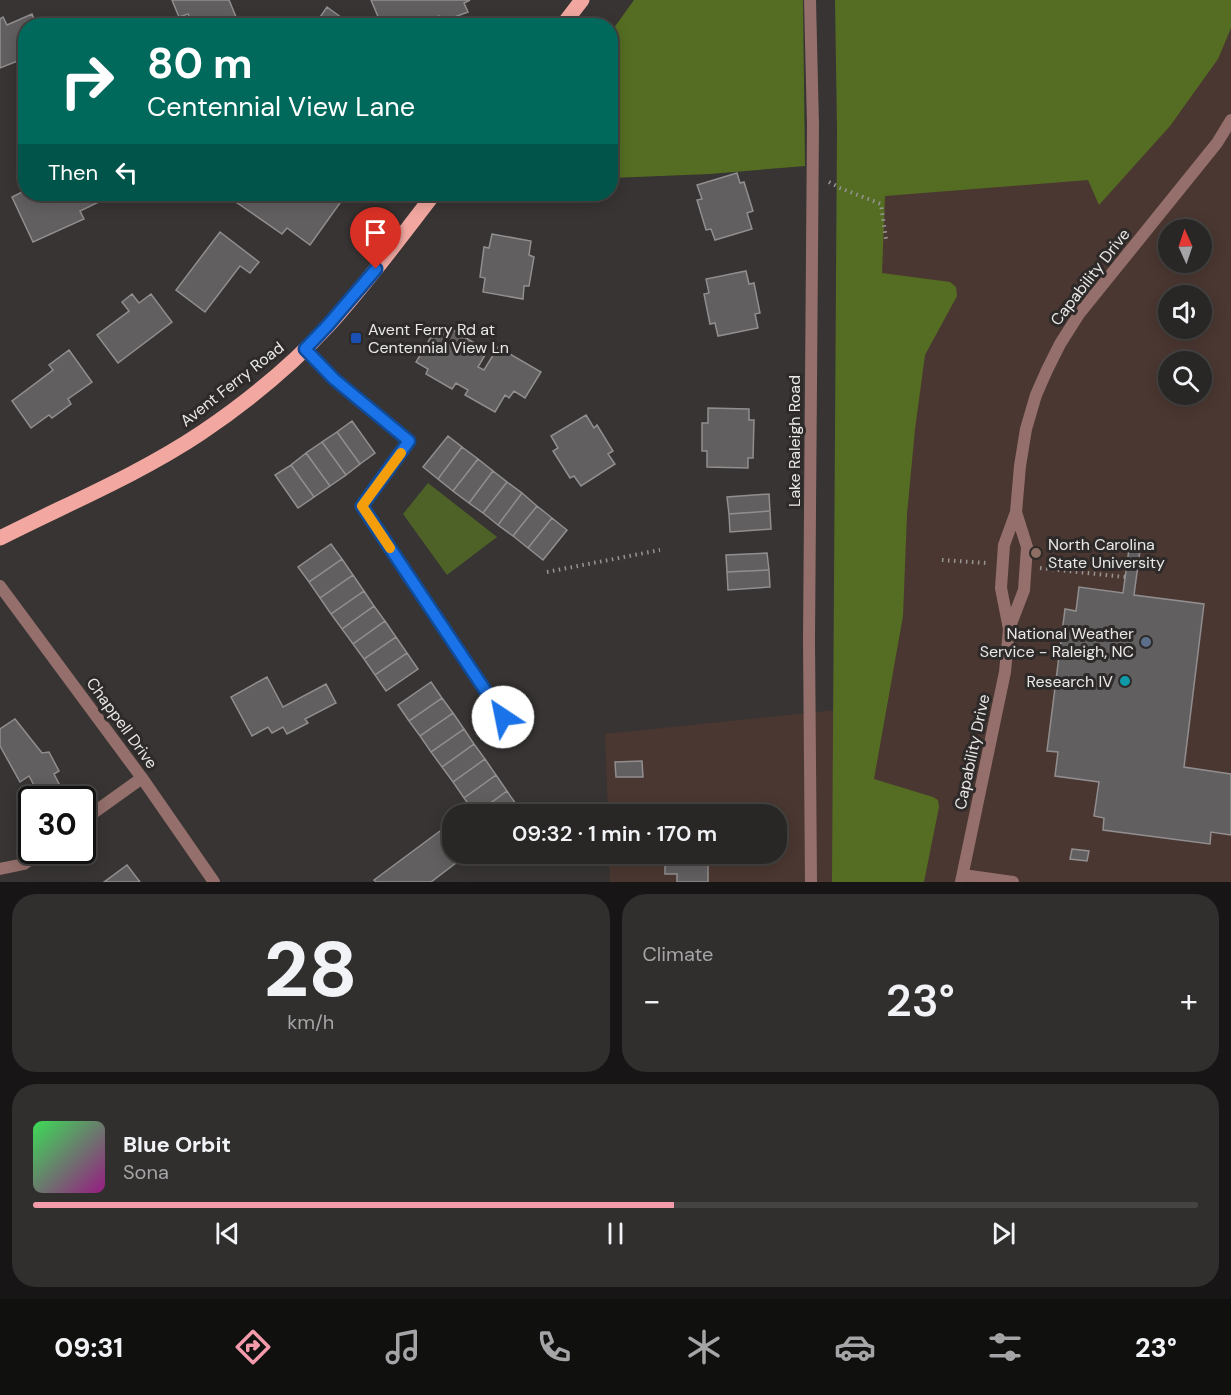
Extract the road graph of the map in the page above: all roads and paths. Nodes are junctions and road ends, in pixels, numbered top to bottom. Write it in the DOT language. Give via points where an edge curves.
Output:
graph roads {
  1 [pos="582,0"];
  2 [pos="810,0"];
  3 [pos="568,18"];
  4 [pos="1231,120"];
  5 [pos="813,172"];
  6 [pos="429,201"];
  7 [pos="886,239"];
  8 [pos="305,349"];
  9 [pos="1016,512"];
  10 [pos="0,538"];
  11 [pos="660,550"];
  12 [pos="942,560"];
  13 [pos="989,564"];
  14 [pos="1033,567"];
  15 [pos="547,572"];
  16 [pos="1125,577"];
  17 [pos="0,586"];
  18 [pos="1009,628"];
  19 [pos="503,717"];
  20 [pos="142,778"];
  21 [pos="96,811"];
  22 [pos="24,864"];
  23 [pos="0,869"];
  24 [pos="962,878"];
  25 [pos="214,882"];
  26 [pos="811,882"];
  27 [pos="1013,882"];
  1 -- 3 [label="main road"];
  2 -- 5 [label="street, Lake Raleigh Road"];
  4 -- 9 [label="street, Capability Drive" via="1217,143 1079,314 1060,344 1036,395 1026,429"];
  5 -- 7 [label="path" via="881,204"];
  5 -- 26 [label="street, Lake Raleigh Road"];
  6 -- 8 [label="main road, Avent Ferry Road" via="363,285"];
  8 -- 10 [label="main road, Avent Ferry Road" via="266,384 191,440"];
  8 -- 19 [label="street" via="334,379 409,441 362,506"];
  9 -- 18 [label="street, Capability Drive" via="1004,545 1001,588"];
  9 -- 18 [label="street, Capability Drive" via="1027,547 1024,590"];
  11 -- 15 [label="path"];
  12 -- 13 [label="path"];
  14 -- 16 [label="path"];
  17 -- 20 [label="street, Chappell Drive"];
  18 -- 24 [label="street, Capability Drive" via="999,706"];
  20 -- 21 [label="street"];
  20 -- 25 [label="street, Chappell Drive"];
  22 -- 23 [label="street"];
  24 -- 27 [label="street"];
}
